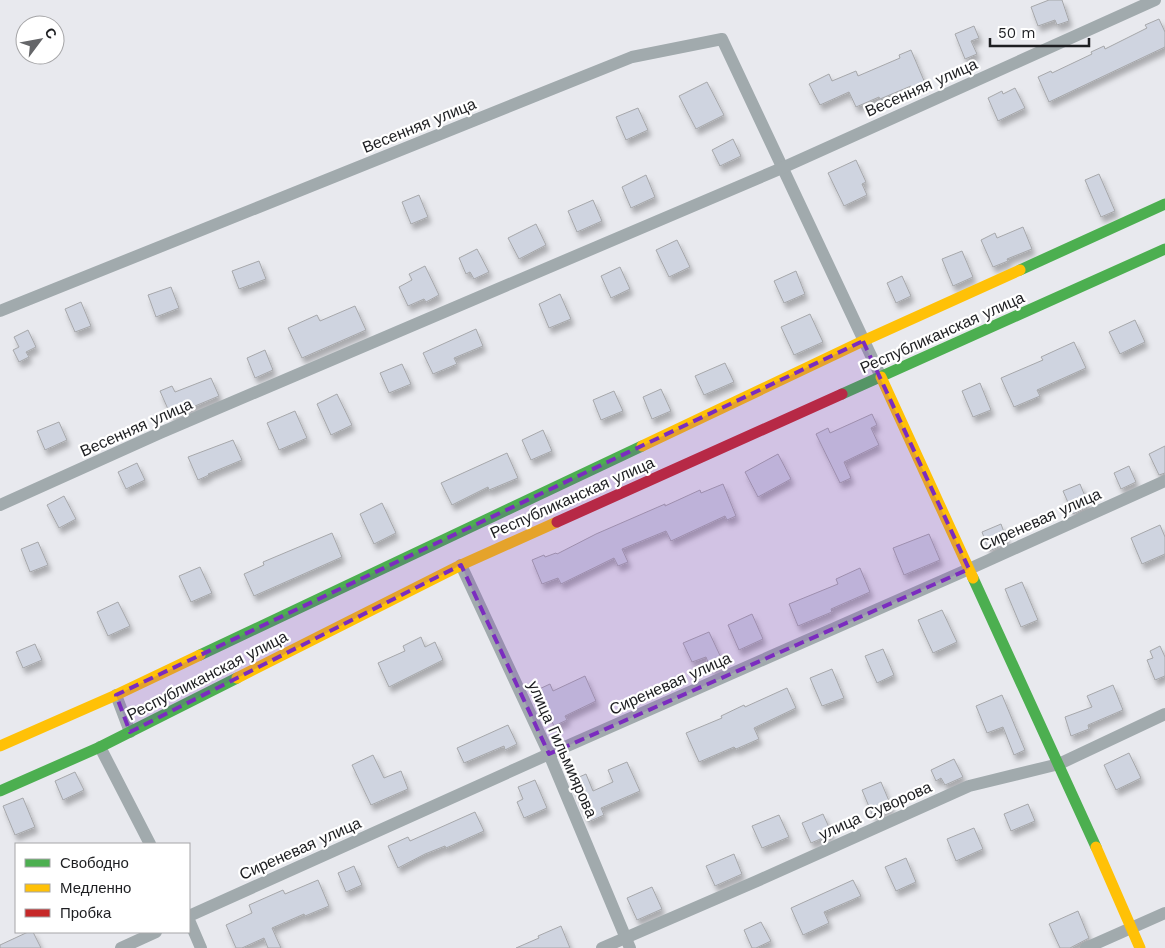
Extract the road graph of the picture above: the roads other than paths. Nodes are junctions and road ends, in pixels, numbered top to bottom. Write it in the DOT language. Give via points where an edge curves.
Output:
graph roads {
  1 [pos="1155,0"];
  2 [pos="782,168"];
  3 [pos="1165,204"];
  4 [pos="1165,249"];
  5 [pos="0,311"];
  6 [pos="863,341"];
  7 [pos="881,377"];
  8 [pos="1165,481"];
  9 [pos="0,506"];
  10 [pos="461,565"];
  11 [pos="969,569"];
  12 [pos="116,695"];
  13 [pos="1165,714"];
  14 [pos="130,732"];
  15 [pos="0,746"];
  16 [pos="100,747"];
  17 [pos="549,754"];
  18 [pos="1059,764"];
  19 [pos="0,791"];
  20 [pos="149,843"];
  21 [pos="1165,913"];
  22 [pos="190,916"];
  23 [pos="190,923"];
  24 [pos="1131,926"];
  25 [pos="154,933"];
  26 [pos="628,943"];
  27 [pos="121,948"];
  28 [pos="200,948"];
  29 [pos="602,948"];
  30 [pos="1086,948"];
  31 [pos="1140,948"];
  1 -- 2 [label="street, Весенняя улица"];
  2 -- 5 [label="street, Весенняя улица" via="722,38 632,57"];
  2 -- 6 [label="street, Весенняя улица"];
  2 -- 9 [label="street, Весенняя улица" via="169,429"];
  3 -- 6 [label="street, Республиканская улица"];
  4 -- 7 [label="street, Республиканская улица"];
  6 -- 7 [label="street, Весенняя улица"];
  6 -- 12 [label="street, Республиканская улица"];
  7 -- 10 [label="street, Республиканская улица"];
  7 -- 11 [label="street"];
  8 -- 11 [label="street, Сиреневая улица"];
  10 -- 14 [label="street, Республиканская улица"];
  10 -- 17 [label="street, улица Гильмиярова"];
  11 -- 17 [label="street, Сиреневая улица"];
  11 -- 18 [label="street"];
  12 -- 14 [label="street"];
  12 -- 15 [label="street, Республиканская улица"];
  13 -- 18 [label="street, улица Суворова"];
  14 -- 16 [label="street, Республиканская улица"];
  16 -- 19 [label="street, Республиканская улица"];
  16 -- 20 [label="street"];
  17 -- 22 [label="street, Сиреневая улица"];
  17 -- 26 [label="street, улица Гильмиярова"];
  18 -- 24 [label="street"];
  18 -- 26 [label="street, улица Суворова" via="968,786"];
  21 -- 24 [label="street"];
  23 -- 28 [label="street"];
  24 -- 30 [label="street"];
  24 -- 31 [label="street"];
  25 -- 27 [label="street"];
  26 -- 29 [label="street, улица Суворова"];
}
